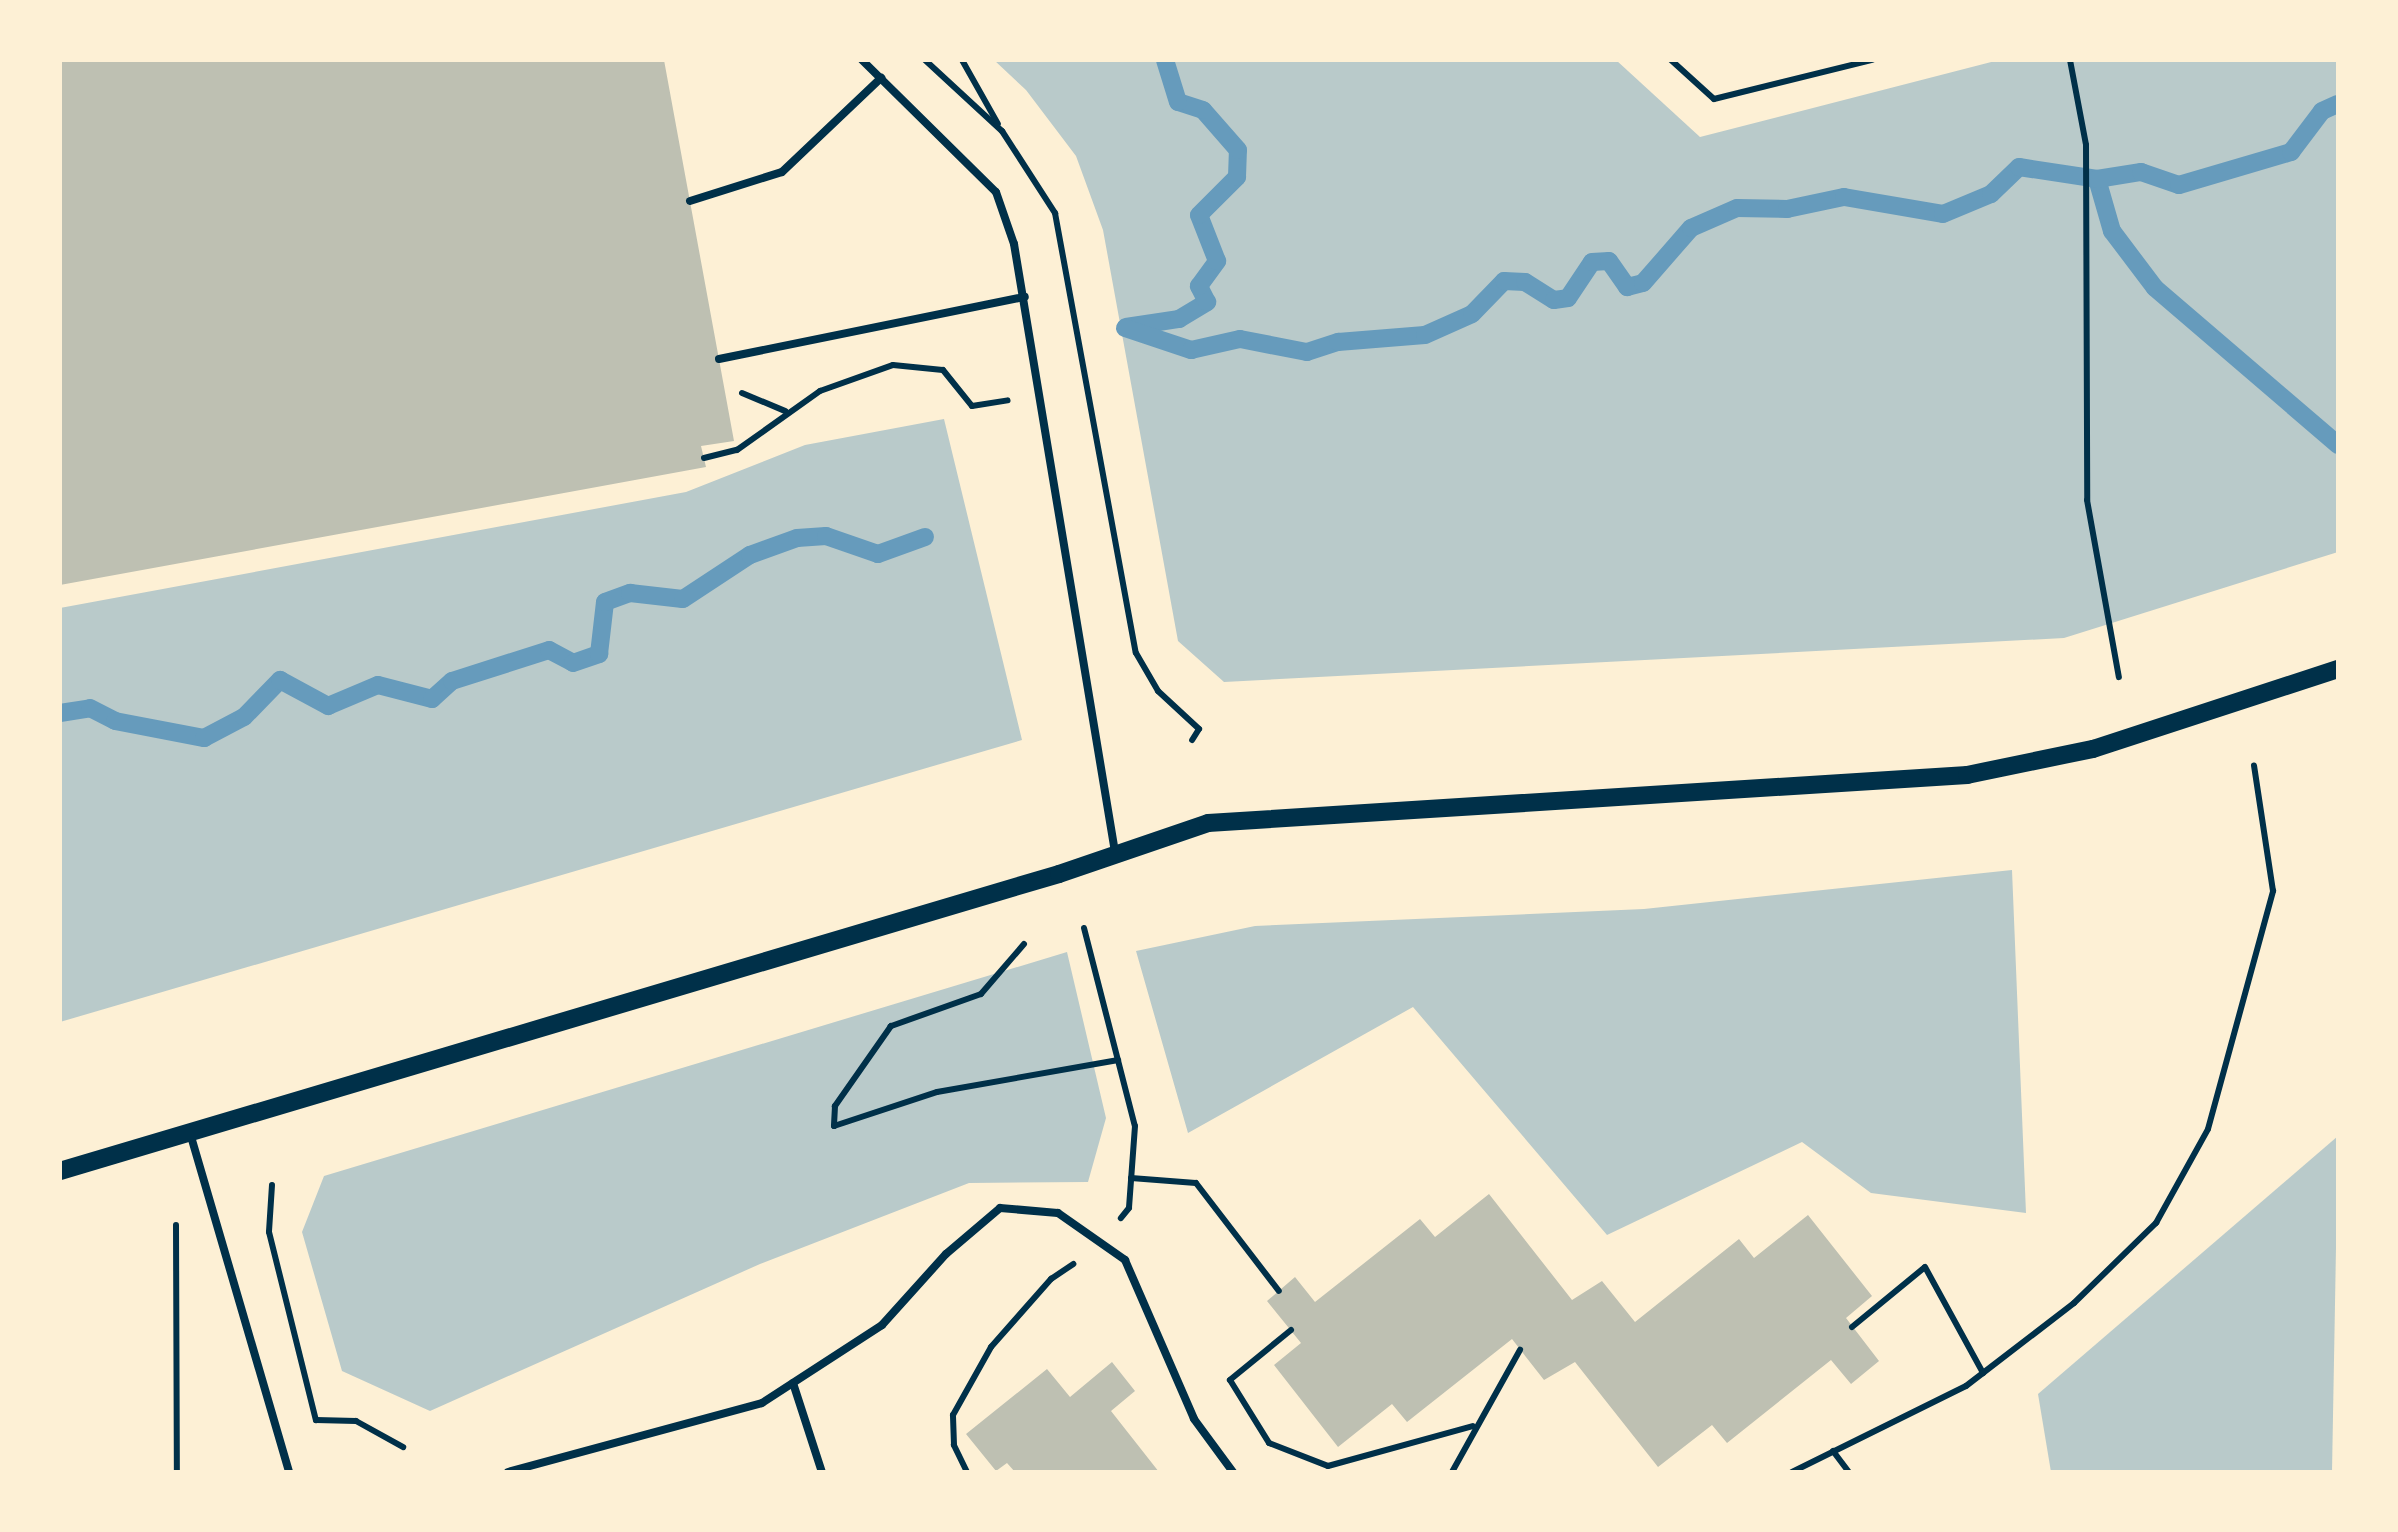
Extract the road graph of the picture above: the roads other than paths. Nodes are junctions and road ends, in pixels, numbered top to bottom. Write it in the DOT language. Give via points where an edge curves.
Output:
graph roads {
  1 [pos="862,60"];
  2 [pos="881,78"];
  3 [pos="690,201"];
  4 [pos="1025,297"];
  5 [pos="719,359"];
  6 [pos="2338,669"];
  7 [pos="1116,852"];
  8 [pos="190,1133"];
  9 [pos="60,1171"];
  10 [pos="793,1382"];
  11 [pos="289,1472"];
  12 [pos="508,1472"];
  13 [pos="822,1472"];
  14 [pos="1233,1472"];
  1 -- 2 [label="lane"];
  2 -- 3 [label="lane" via="782,172"];
  2 -- 4 [label="lane" via="996,192"];
  4 -- 5 [label="lane"];
  4 -- 7 [label="lane"];
  6 -- 7 [label="street" via="2093,749 1967,774 1208,823"];
  7 -- 8 [label="street"];
  8 -- 9 [label="street"];
  8 -- 11 [label="lane"];
  10 -- 12 [label="lane" via="762,1403"];
  10 -- 13 [label="lane"];
  10 -- 14 [label="lane" via="882,1325 946,1254 1000,1208 1058,1213 1124,1260 1194,1419"];
}
